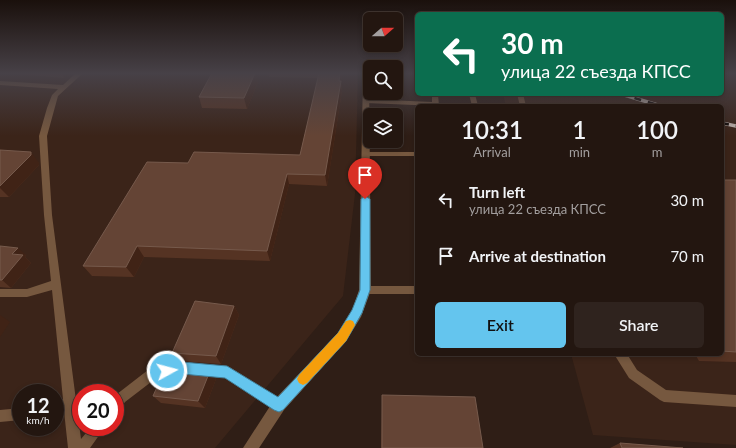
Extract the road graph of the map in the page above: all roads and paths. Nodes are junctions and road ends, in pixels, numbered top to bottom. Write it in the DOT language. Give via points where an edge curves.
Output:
graph roads {
  1 [pos="56,94"];
  2 [pos="366,101"];
  3 [pos="418,104"];
  4 [pos="366,154"];
  5 [pos="415,154"];
  6 [pos="56,284"];
  7 [pos="365,290"];
  8 [pos="415,290"];
  9 [pos="0,293"];
  10 [pos="621,356"];
  11 [pos="124,396"];
  12 [pos="736,400"];
  13 [pos="70,403"];
  14 [pos="64,405"];
  15 [pos="279,405"];
  16 [pos="12,415"];
  17 [pos="0,416"];
  18 [pos="92,436"];
  19 [pos="75,448"];
  20 [pos="82,448"];
  21 [pos="250,448"];
  1 -- 6 [label="lane" via="43,136 48,216"];
  2 -- 3 [label="lane"];
  2 -- 4 [label="street"];
  4 -- 5 [label="lane"];
  4 -- 7 [label="street"];
  6 -- 9 [label="lane" via="27,293"];
  6 -- 13 [label="lane"];
  7 -- 8 [label="lane"];
  7 -- 15 [label="street" via="357,313 342,337"];
  10 -- 12 [label="lane" via="633,374 664,396"];
  11 -- 15 [label="lane" via="152,374 182,368 227,372"];
  13 -- 14 [label="lane"];
  13 -- 19 [label="lane"];
  15 -- 21 [label="street"];
  16 -- 17 [label="lane"];
  18 -- 20 [label="lane"];
}
